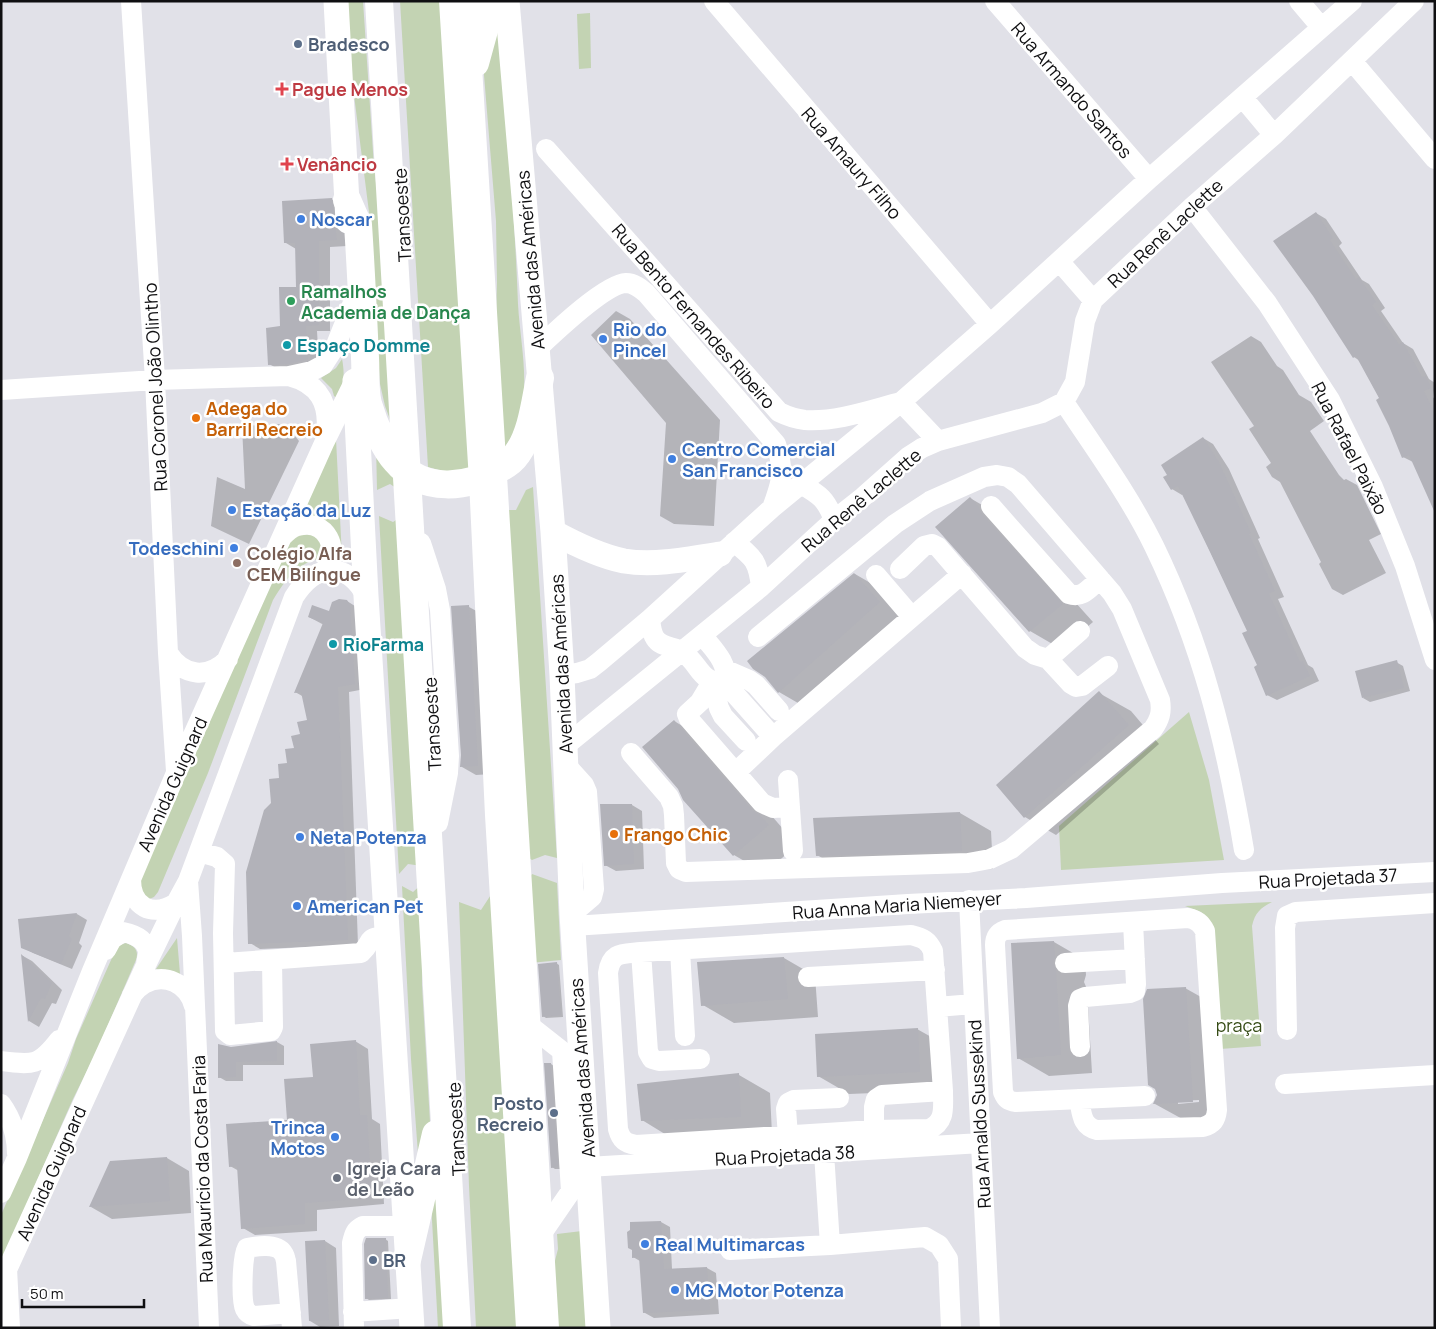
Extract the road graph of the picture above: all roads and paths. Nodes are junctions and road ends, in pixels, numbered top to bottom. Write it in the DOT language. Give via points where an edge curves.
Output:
graph roads {
  1 [pos="131,1"];
  2 [pos="336,1"];
  3 [pos="368,1"];
  4 [pos="379,1"];
  5 [pos="389,1"];
  6 [pos="449,1"];
  7 [pos="464,1"];
  8 [pos="492,1"];
  9 [pos="507,1"];
  10 [pos="714,1"];
  11 [pos="995,1"];
  12 [pos="1299,1"];
  13 [pos="1352,1"];
  14 [pos="1414,1"];
  15 [pos="1321,27"];
  16 [pos="1352,61"];
  17 [pos="469,83"];
  18 [pos="385,91"];
  19 [pos="1243,98"];
  20 [pos="1274,135"];
  21 [pos="546,149"];
  22 [pos="1435,159"];
  23 [pos="1149,179"];
  24 [pos="347,200"];
  25 [pos="1192,207"];
  26 [pos="1059,261"];
  27 [pos="1094,300"];
  28 [pos="352,305"];
  29 [pos="990,324"];
  30 [pos="538,348"];
  31 [pos="289,376"];
  32 [pos="540,378"];
  33 [pos="155,380"];
  34 [pos="355,380"];
  35 [pos="1,390"];
  36 [pos="901,402"];
  37 [pos="1064,402"];
  38 [pos="326,441"];
  39 [pos="938,441"];
  40 [pos="411,474"];
  41 [pos="486,476"];
  42 [pos="801,484"];
  43 [pos="991,506"];
  44 [pos="772,508"];
  45 [pos="834,520"];
  46 [pos="553,532"];
  47 [pos="282,537"];
  48 [pos="727,548"];
  49 [pos="900,568"];
  50 [pos="324,571"];
  51 [pos="962,574"];
  52 [pos="876,575"];
  53 [pos="1100,578"];
  54 [pos="761,587"];
  55 [pos="366,596"];
  56 [pos="912,617"];
  57 [pos="650,618"];
  58 [pos="1080,631"];
  59 [pos="702,635"];
  60 [pos="758,637"];
  61 [pos="682,651"];
  62 [pos="168,653"];
  63 [pos="228,658"];
  64 [pos="1048,659"];
  65 [pos="1435,660"];
  66 [pos="1108,666"];
  67 [pos="562,675"];
  68 [pos="721,678"];
  69 [pos="779,711"];
  70 [pos="773,737"];
  71 [pos="746,741"];
  72 [pos="631,753"];
  73 [pos="566,756"];
  74 [pos="736,772"];
  75 [pos="176,773"];
  76 [pos="788,780"];
  77 [pos="790,807"];
  78 [pos="1244,850"];
  79 [pos="793,851"];
  80 [pos="199,852"];
  81 [pos="1435,872"];
  82 [pos="1378,875"];
  83 [pos="131,879"];
  84 [pos="188,881"];
  85 [pos="1222,883"];
  86 [pos="969,900"];
  87 [pos="176,903"];
  88 [pos="1435,903"];
  89 [pos="1379,908"];
  90 [pos="572,920"];
  91 [pos="1133,922"];
  92 [pos="223,932"];
  93 [pos="192,936"];
  94 [pos="388,936"];
  95 [pos="680,950"];
  96 [pos="641,952"];
  97 [pos="1135,959"];
  98 [pos="272,960"];
  99 [pos="225,963"];
  100 [pos="1065,963"];
  101 [pos="146,965"];
  102 [pos="935,970"];
  103 [pos="92,971"];
  104 [pos="808,976"];
  105 [pos="132,995"];
  106 [pos="973,1004"];
  107 [pos="937,1007"];
  108 [pos="195,1011"];
  109 [pos="579,1021"];
  110 [pos="525,1022"];
  111 [pos="69,1027"];
  112 [pos="1287,1030"];
  113 [pos="685,1036"];
  114 [pos="1080,1047"];
  115 [pos="562,1051"];
  116 [pos="700,1059"];
  117 [pos="1,1061"];
  118 [pos="1435,1074"];
  119 [pos="1002,1077"];
  120 [pos="978,1078"];
  121 [pos="1285,1084"];
  122 [pos="943,1091"];
  123 [pos="1145,1096"];
  124 [pos="838,1098"];
  125 [pos="1080,1099"];
  126 [pos="443,1103"];
  127 [pos="1,1104"];
  128 [pos="874,1130"];
  129 [pos="788,1136"];
  130 [pos="981,1143"];
  131 [pos="824,1153"];
  132 [pos="17,1158"];
  133 [pos="588,1167"];
  134 [pos="571,1191"];
  135 [pos="1,1193"];
  136 [pos="592,1223"];
  137 [pos="405,1226"];
  138 [pos="538,1239"];
  139 [pos="830,1245"];
  140 [pos="730,1250"];
  141 [pos="407,1260"];
  142 [pos="4,1276"];
  143 [pos="411,1318"];
  144 [pos="353,1320"];
  145 [pos="10,1328"];
  146 [pos="209,1328"];
  147 [pos="457,1328"];
  148 [pos="468,1328"];
  149 [pos="526,1328"];
  150 [pos="545,1328"];
  151 [pos="598,1328"];
  152 [pos="951,1328"];
  153 [pos="990,1328"];
  1 -- 33 [label="street, Rua Coronel João Olintho"];
  2 -- 24 [label="main road"];
  3 -- 18 [label="highway" via="373,66 375,76"];
  4 -- 18 [label="highway"];
  5 -- 40 [label="street, Transoeste"];
  6 -- 41 [label="street"];
  7 -- 17 [label="highway"];
  8 -- 17 [label="highway"];
  9 -- 30 [label="main road, Avenida das Américas"];
  10 -- 29 [label="street, Rua Amaury Filho"];
  11 -- 23 [label="street, Rua Armando Santos"];
  12 -- 15 [label="street"];
  13 -- 15 [label="street"];
  14 -- 16 [label="street, Rua Renê Laclette"];
  15 -- 19 [label="street"];
  16 -- 20 [label="street, Rua Renê Laclette"];
  16 -- 22 [label="street"];
  17 -- 41 [label="highway"];
  18 -- 40 [label="highway"];
  19 -- 20 [label="street"];
  19 -- 23 [label="street"];
  20 -- 25 [label="street, Rua Renê Laclette"];
  21 -- 36 [label="street, Rua Bento Fernandes Ribeiro" via="778,412 804,420 823,419"];
  23 -- 26 [label="street"];
  24 -- 28 [label="main road"];
  24 -- 40 [label="highway" via="358,225 368,405 379,433 396,461"];
  25 -- 27 [label="street, Rua Renê Laclette"];
  25 -- 65 [label="street, Rua Rafael Paixão" via="1267,303 1330,400 1373,487 1405,566"];
  26 -- 27 [label="street"];
  26 -- 29 [label="street"];
  27 -- 37 [label="street, Rua Renê Laclette" via="1085,321 1075,382"];
  28 -- 31 [label="street" via="336,345 323,365 312,372"];
  28 -- 34 [label="main road"];
  29 -- 36 [label="street"];
  30 -- 32 [label="main road, Avenida das Américas"];
  30 -- 44 [label="street, Rua Bento Fernandes Ribeiro" via="566,321 615,285 627,283 638,286 776,444 782,473"];
  31 -- 33 [label="street"];
  31 -- 38 [label="street" via="313,387 322,398 327,410"];
  32 -- 41 [label="highway" via="527,436 517,454"];
  32 -- 46 [label="main road, Avenida das Américas"];
  33 -- 35 [label="street"];
  33 -- 62 [label="street, Rua Coronel João Olintho"];
  34 -- 38 [label="street, Avenida Guignard"];
  34 -- 55 [label="main road"];
  36 -- 39 [label="street"];
  36 -- 42 [label="street"];
  37 -- 39 [label="street, Rua Renê Laclette" via="1042,413"];
  37 -- 78 [label="street" via="1126,496 1154,545 1177,596 1217,715 1234,785"];
  38 -- 47 [label="street, Avenida Guignard"];
  39 -- 45 [label="street, Rua Renê Laclette" via="908,457"];
  40 -- 41 [label="highway" via="445,485"];
  40 -- 126 [label="highway"];
  40 -- 148 [label="street, Transoeste" via="421,543 440,610 448,773 438,823"];
  41 -- 110 [label="highway"];
  41 -- 149 [label="street" via="473,618 482,763 495,815"];
  42 -- 44 [label="street"];
  42 -- 45 [label="street" via="825,500"];
  43 -- 53 [label="street" via="1069,594 1083,594"];
  44 -- 48 [label="street"];
  45 -- 54 [label="street, Rua Renê Laclette"];
  46 -- 48 [label="main road" via="578,545 624,561 642,563 676,560"];
  46 -- 67 [label="main road, Avenida das Américas"];
  47 -- 50 [label="street" via="299,526 320,529 332,544 332,555"];
  47 -- 63 [label="street, Avenida Guignard"];
  48 -- 54 [label="street" via="750,555 756,562"];
  48 -- 57 [label="street"];
  49 -- 51 [label="street" via="924,546 932,544"];
  50 -- 55 [label="street" via="350,575"];
  50 -- 80 [label="street, Avenida Guignard" via="301,585 294,597"];
  51 -- 56 [label="street"];
  51 -- 64 [label="street" via="1024,648"];
  52 -- 56 [label="street"];
  53 -- 60 [label="street" via="1018,484 1008,477 984,477 930,501 895,524"];
  53 -- 72 [label="street" via="1122,609 1160,700 1160,720 1011,849 990,859 968,863 686,872 676,863 673,806 669,797"];
  54 -- 59 [label="street, Rua Renê Laclette"];
  55 -- 94 [label="main road"];
  56 -- 70 [label="street"];
  57 -- 61 [label="street" via="656,640"];
  57 -- 67 [label="street" via="590,669"];
  58 -- 64 [label="street"];
  59 -- 61 [label="street, Rua Renê Laclette"];
  59 -- 68 [label="street"];
  61 -- 68 [label="street"];
  61 -- 73 [label="street, Rua Renê Laclette"];
  62 -- 63 [label="street" via="182,668 201,673 221,666"];
  62 -- 75 [label="street, Rua Coronel João Olintho"];
  63 -- 75 [label="street, Avenida Guignard"];
  64 -- 66 [label="street" via="1076,687"];
  67 -- 73 [label="main road, Avenida das Américas"];
  68 -- 69 [label="street" via="749,680"];
  68 -- 70 [label="street"];
  68 -- 71 [label="street" via="719,708"];
  68 -- 74 [label="street" via="687,714"];
  70 -- 74 [label="street"];
  73 -- 90 [label="main road, Avenida das Américas"];
  74 -- 77 [label="street" via="768,807"];
  75 -- 83 [label="street, Avenida Guignard"];
  76 -- 77 [label="street"];
  77 -- 79 [label="street"];
  80 -- 84 [label="street, Avenida Guignard"];
  80 -- 92 [label="street" via="217,857 225,864"];
  81 -- 82 [label="street, Rua Projetada 37"];
  82 -- 85 [label="street, Rua Projetada 37"];
  82 -- 89 [label="street"];
  83 -- 87 [label="street" via="131,890 144,908 155,911"];
  83 -- 103 [label="street, Avenida Guignard"];
  84 -- 87 [label="street, Avenida Guignard"];
  84 -- 93 [label="street, Rua Maurício da Costa Faria"];
  85 -- 86 [label="street, Rua Anna Maria Niemeyer"];
  86 -- 90 [label="street, Rua Anna Maria Niemeyer"];
  86 -- 106 [label="street, Rua Arnaldo Sussekind"];
  87 -- 101 [label="street, Avenida Guignard"];
  88 -- 89 [label="street"];
  89 -- 112 [label="street" via="1296,912 1287,916"];
  90 -- 109 [label="main road, Avenida das Américas"];
  91 -- 97 [label="street"];
  91 -- 119 [label="street" via="999,932 994,945"];
  91 -- 125 [label="street" via="1188,918 1202,924 1205,931 1216,1119 1203,1127 1097,1130 1084,1122"];
  92 -- 93 [label="street"];
  92 -- 99 [label="street"];
  93 -- 108 [label="street, Rua Maurício da Costa Faria"];
  94 -- 98 [label="street" via="370,940 362,953"];
  94 -- 137 [label="main road"];
  95 -- 96 [label="street"];
  95 -- 102 [label="street" via="911,935 928,942 933,951"];
  95 -- 113 [label="street"];
  96 -- 116 [label="street" via="648,1052 652,1059 659,1061"];
  96 -- 129 [label="street" via="614,957 608,973 621,1138 636,1144"];
  97 -- 100 [label="street"];
  97 -- 114 [label="street" via="1135,991 1080,999"];
  98 -- 99 [label="street"];
  98 -- 99 [label="street" via="271,1032 230,1035 225,1031"];
  101 -- 103 [label="street" via="148,952 143,942 134,934 123,932 112,939 99,965"];
  101 -- 105 [label="street, Avenida Guignard"];
  102 -- 104 [label="street"];
  102 -- 107 [label="street"];
  103 -- 111 [label="street, Avenida Guignard"];
  105 -- 108 [label="street, Rua Maurício da Costa Faria" via="156,979 170,980 182,986 191,997"];
  105 -- 142 [label="street, Avenida Guignard"];
  106 -- 107 [label="street"];
  106 -- 120 [label="street, Rua Arnaldo Sussekind"];
  107 -- 122 [label="street"];
  108 -- 146 [label="street, Rua Maurício da Costa Faria"];
  109 -- 115 [label="street"];
  109 -- 133 [label="main road, Avenida das Américas"];
  110 -- 115 [label="street"];
  110 -- 138 [label="highway"];
  111 -- 117 [label="street" via="42,1059 30,1064"];
  111 -- 132 [label="street, Avenida Guignard"];
  115 -- 134 [label="street"];
  118 -- 121 [label="street"];
  119 -- 120 [label="street"];
  119 -- 125 [label="street" via="1003,1092 1009,1101"];
  120 -- 130 [label="street, Rua Arnaldo Sussekind"];
  122 -- 128 [label="street" via="882,1094 874,1107"];
  122 -- 128 [label="street" via="944,1113 936,1126 929,1129"];
  123 -- 125 [label="street"];
  124 -- 129 [label="street" via="788,1103"];
  126 -- 141 [label="highway"];
  126 -- 147 [label="highway"];
  127 -- 132 [label="street" via="13,1126"];
  128 -- 129 [label="street"];
  130 -- 131 [label="street, Rua Projetada 38"];
  130 -- 153 [label="street, Rua Arnaldo Sussekind"];
  131 -- 133 [label="street, Rua Projetada 38"];
  131 -- 139 [label="street"];
  132 -- 135 [label="street, Avenida Guignard"];
  133 -- 136 [label="main road, Avenida das Américas"];
  134 -- 136 [label="street"];
  134 -- 138 [label="street"];
  136 -- 151 [label="main road, Avenida das Américas"];
  137 -- 141 [label="main road"];
  137 -- 144 [label="street" via="363,1226 354,1233"];
  138 -- 150 [label="highway"];
  139 -- 140 [label="street"];
  139 -- 152 [label="street" via="926,1238 939,1245 948,1260"];
  141 -- 143 [label="main road"];
  142 -- 145 [label="street"];
  143 -- 144 [label="street"];
}
